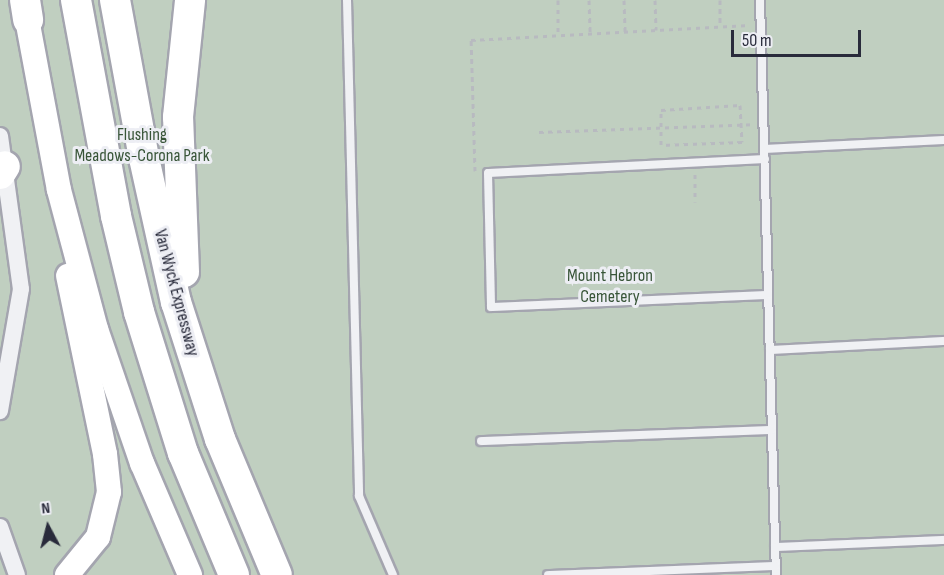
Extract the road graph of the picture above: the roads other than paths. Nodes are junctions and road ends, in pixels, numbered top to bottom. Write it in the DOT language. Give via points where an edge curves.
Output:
graph roads {
  1 [pos="76,0"];
  2 [pos="115,0"];
  3 [pos="190,0"];
  4 [pos="347,0"];
  5 [pos="760,0"];
  6 [pos="25,7"];
  7 [pos="0,136"];
  8 [pos="944,140"];
  9 [pos="764,149"];
  10 [pos="765,159"];
  11 [pos="3,170"];
  12 [pos="59,190"];
  13 [pos="768,295"];
  14 [pos="944,342"];
  15 [pos="189,347"];
  16 [pos="770,350"];
  17 [pos="10,359"];
  18 [pos="0,378"];
  19 [pos="0,411"];
  20 [pos="772,430"];
  21 [pos="481,441"];
  22 [pos="0,527"];
  23 [pos="944,540"];
  24 [pos="775,547"];
  25 [pos="776,571"];
  26 [pos="17,575"];
  27 [pos="67,575"];
  28 [pos="190,575"];
  29 [pos="234,575"];
  30 [pos="277,575"];
  31 [pos="393,575"];
  32 [pos="548,575"];
  1 -- 29 [label="highway" via="116,216 139,312 183,453"];
  2 -- 15 [label="highway, Van Wyck Expressway" via="158,228"];
  3 -- 15 [label="highway" via="180,81 177,174"];
  4 -- 31 [label="lane" via="359,496"];
  5 -- 9 [label="lane"];
  6 -- 12 [label="street"];
  7 -- 11 [label="street"];
  8 -- 9 [label="lane"];
  9 -- 10 [label="lane"];
  10 -- 13 [label="lane"];
  10 -- 13 [label="lane" via="488,173 491,308"];
  11 -- 17 [label="street" via="21,289"];
  12 -- 27 [label="street" via="71,298 105,454 109,492 98,537"];
  12 -- 28 [label="street" via="110,375"];
  13 -- 16 [label="lane"];
  14 -- 16 [label="lane"];
  15 -- 30 [label="highway, Van Wyck Expressway" via="237,485"];
  16 -- 20 [label="lane"];
  17 -- 18 [label="street"];
  17 -- 19 [label="street"];
  20 -- 21 [label="lane"];
  20 -- 24 [label="lane"];
  22 -- 26 [label="street"];
  23 -- 24 [label="lane"];
  24 -- 25 [label="lane"];
  25 -- 32 [label="lane"];
}
